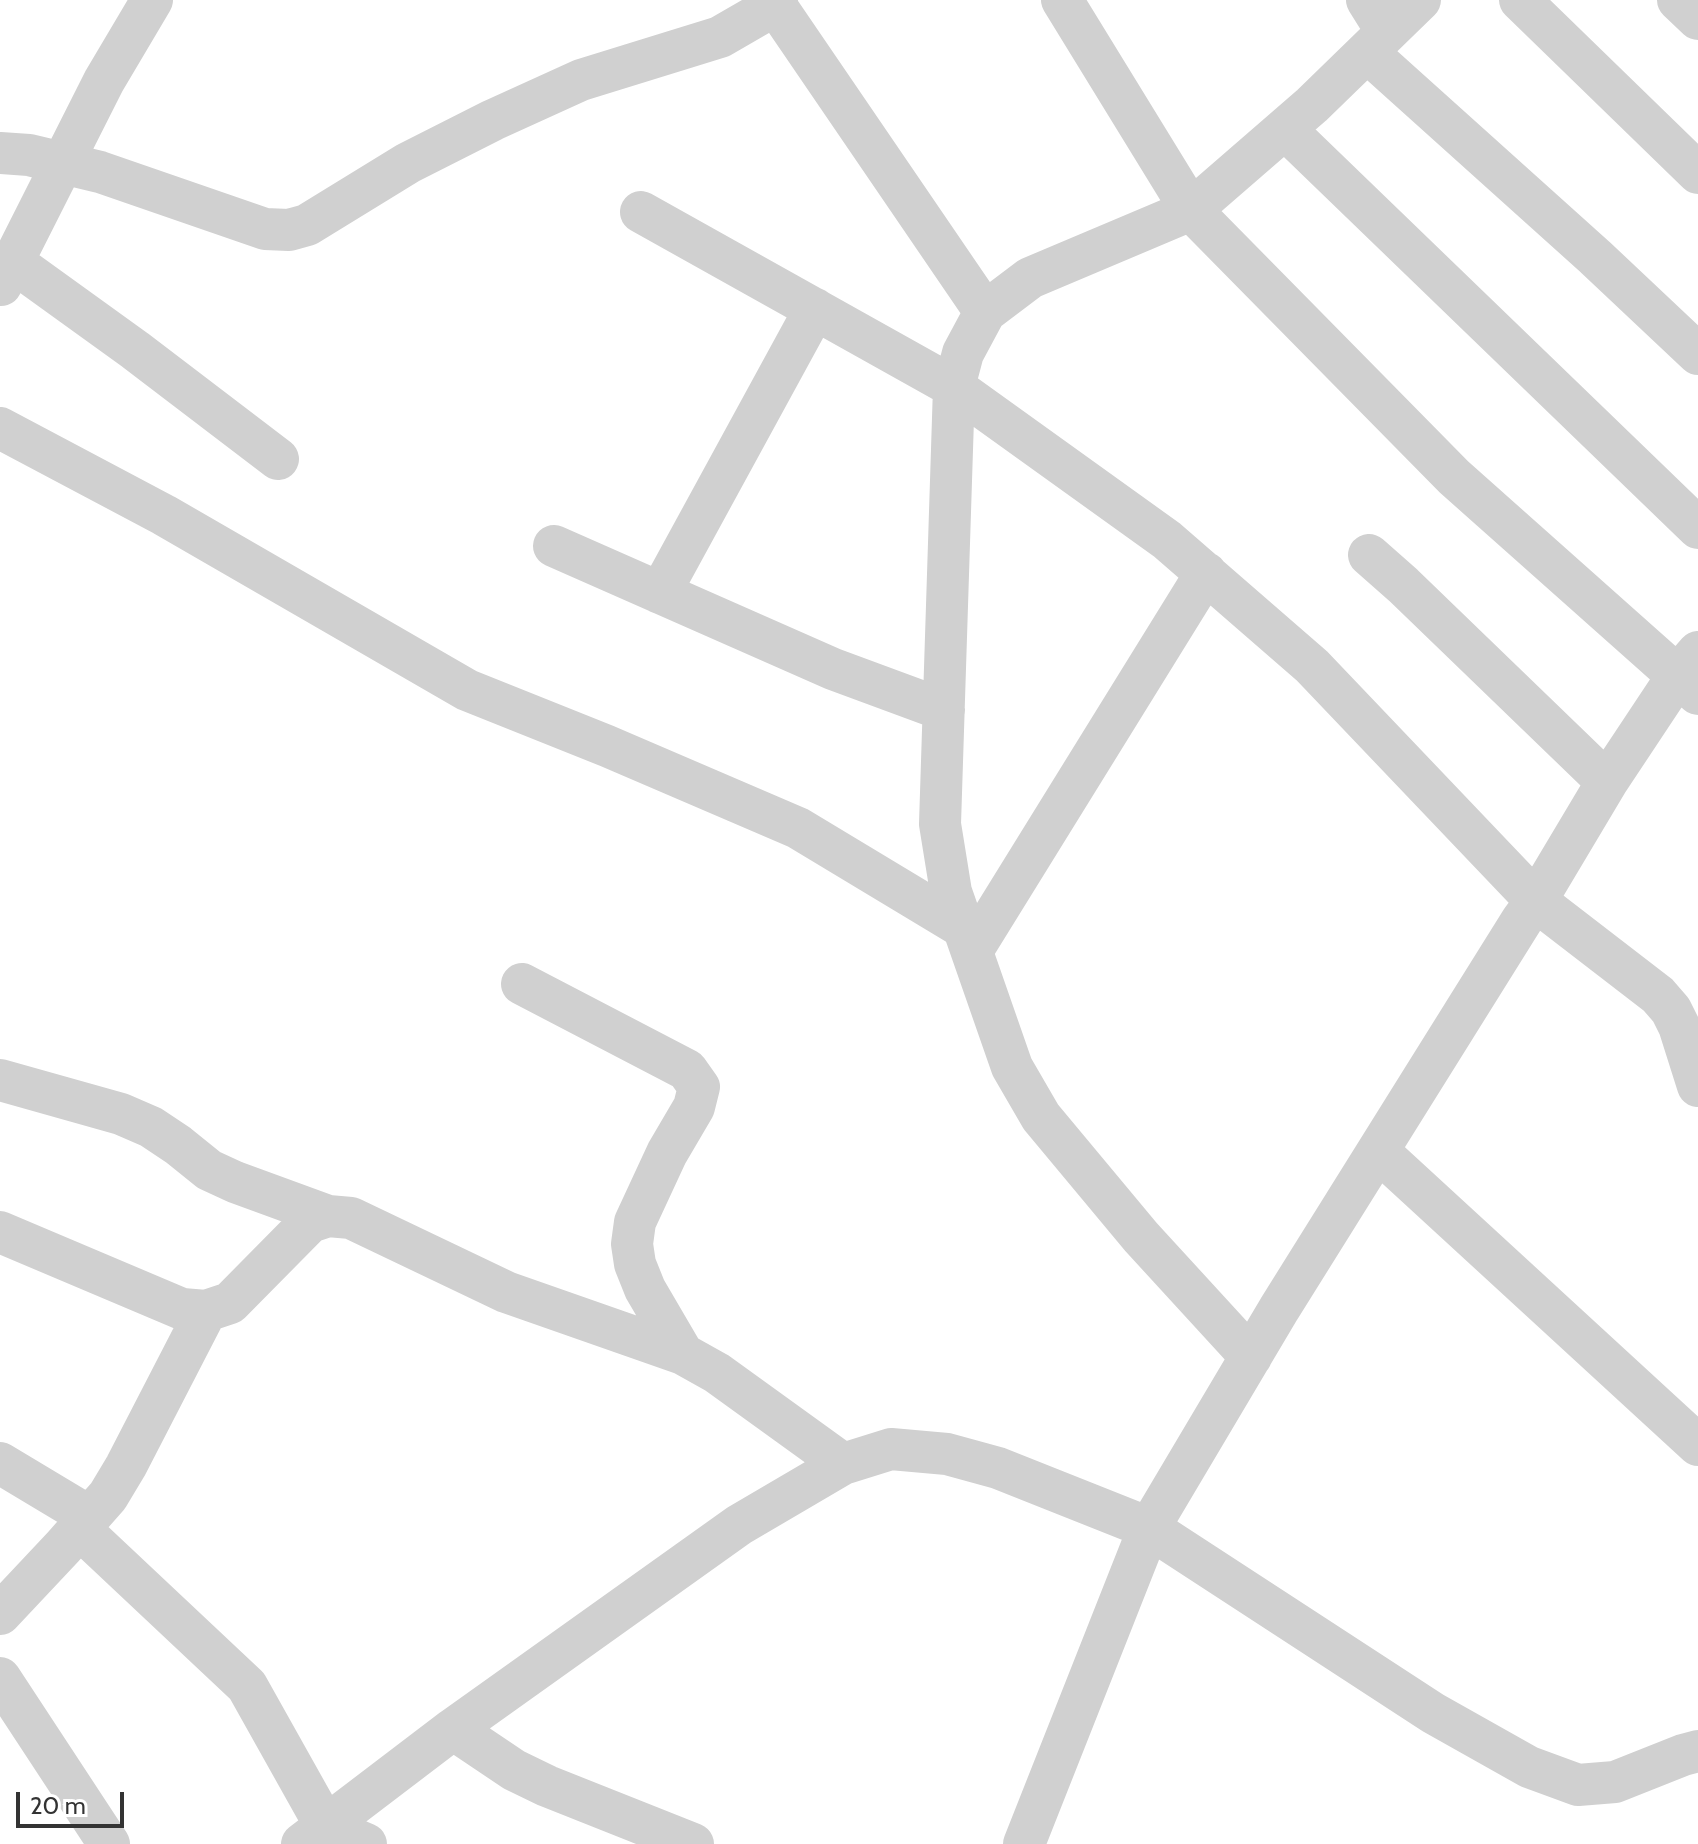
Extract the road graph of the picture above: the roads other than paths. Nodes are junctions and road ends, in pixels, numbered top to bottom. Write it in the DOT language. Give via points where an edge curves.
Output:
graph roads {
  1 [pos="1062,0"];
  2 [pos="1420,0"];
  3 [pos="1520,0"];
  4 [pos="1678,0"];
  5 [pos="149,1"];
  6 [pos="776,1"];
  7 [pos="1698,19"];
  8 [pos="1374,28"];
  9 [pos="1285,129"];
  10 [pos="0,153"];
  11 [pos="64,163"];
  12 [pos="1698,173"];
  13 [pos="1191,210"];
  14 [pos="641,212"];
  15 [pos="6,274"];
  16 [pos="815,309"];
  17 [pos="985,312"];
  18 [pos="1698,354"];
  19 [pos="954,387"];
  20 [pos="0,428"];
  21 [pos="278,459"];
  22 [pos="1698,528"];
  23 [pos="554,546"];
  24 [pos="1369,555"];
  25 [pos="1206,573"];
  26 [pos="660,593"];
  27 [pos="1691,674"];
  28 [pos="944,710"];
  29 [pos="1607,782"];
  30 [pos="1536,901"];
  31 [pos="968,940"];
  32 [pos="522,984"];
  33 [pos="0,1080"];
  34 [pos="1698,1086"];
  35 [pos="1378,1151"];
  36 [pos="328,1216"];
  37 [pos="0,1232"];
  38 [pos="206,1311"];
  39 [pos="683,1354"];
  40 [pos="1251,1357"];
  41 [pos="1698,1445"];
  42 [pos="0,1463"];
  43 [pos="843,1464"];
  44 [pos="85,1523"];
  45 [pos="1149,1528"];
  46 [pos="0,1614"];
  47 [pos="0,1678"];
  48 [pos="453,1729"];
  49 [pos="1694,1754"];
  50 [pos="314,1836"];
  51 [pos="109,1844"];
  52 [pos="366,1844"];
  53 [pos="693,1844"];
  54 [pos="1024,1844"];
  1 -- 13 [label="street"];
  2 -- 8 [label="street"];
  3 -- 12 [label="street"];
  4 -- 7 [label="street"];
  5 -- 11 [label="street"];
  6 -- 11 [label="street" via="720,37 581,80 493,120 408,163 307,225 289,230 265,229"];
  6 -- 17 [label="street"];
  8 -- 9 [label="street" via="1312,105"];
  8 -- 18 [label="street" via="1595,257"];
  9 -- 13 [label="street"];
  9 -- 22 [label="street"];
  10 -- 11 [label="street"];
  11 -- 15 [label="street"];
  13 -- 17 [label="street" via="1030,278"];
  13 -- 27 [label="street" via="1454,477"];
  14 -- 16 [label="street"];
  15 -- 21 [label="street" via="135,350"];
  16 -- 19 [label="street"];
  16 -- 26 [label="street"];
  17 -- 19 [label="street" via="963,353"];
  19 -- 25 [label="street"];
  19 -- 28 [label="street"];
  20 -- 31 [label="street" via="164,515 467,690 798,828"];
  23 -- 26 [label="street"];
  24 -- 29 [label="street"];
  25 -- 30 [label="street" via="1312,666"];
  25 -- 31 [label="street"];
  26 -- 28 [label="street" via="833,669"];
  27 -- 29 [label="street"];
  28 -- 31 [label="street" via="940,824 951,892"];
  29 -- 30 [label="street"];
  30 -- 34 [label="street" via="1665,1002 1679,1026"];
  30 -- 35 [label="street"];
  31 -- 40 [label="street" via="1012,1067 1041,1117"];
  32 -- 39 [label="street" via="687,1070 699,1087 694,1107 635,1222 632,1244 645,1289"];
  33 -- 36 [label="street" via="121,1114 151,1127 209,1170"];
  35 -- 40 [label="street"];
  35 -- 41 [label="street"];
  36 -- 38 [label="street" via="310,1222 230,1303"];
  36 -- 39 [label="street" via="351,1218 506,1292"];
  37 -- 38 [label="street" via="182,1309"];
  38 -- 44 [label="street" via="126,1466"];
  39 -- 43 [label="street"];
  40 -- 45 [label="street"];
  42 -- 44 [label="street"];
  43 -- 45 [label="street" via="891,1449 947,1454 998,1468"];
  43 -- 48 [label="street" via="739,1525"];
  44 -- 46 [label="street"];
  44 -- 50 [label="street" via="247,1686"];
  45 -- 49 [label="street" via="1433,1713 1529,1767 1578,1785 1615,1782"];
  45 -- 54 [label="street"];
  47 -- 51 [label="street"];
  48 -- 50 [label="street"];
  48 -- 53 [label="street" via="547,1786"];
  50 -- 52 [label="street"];
}
